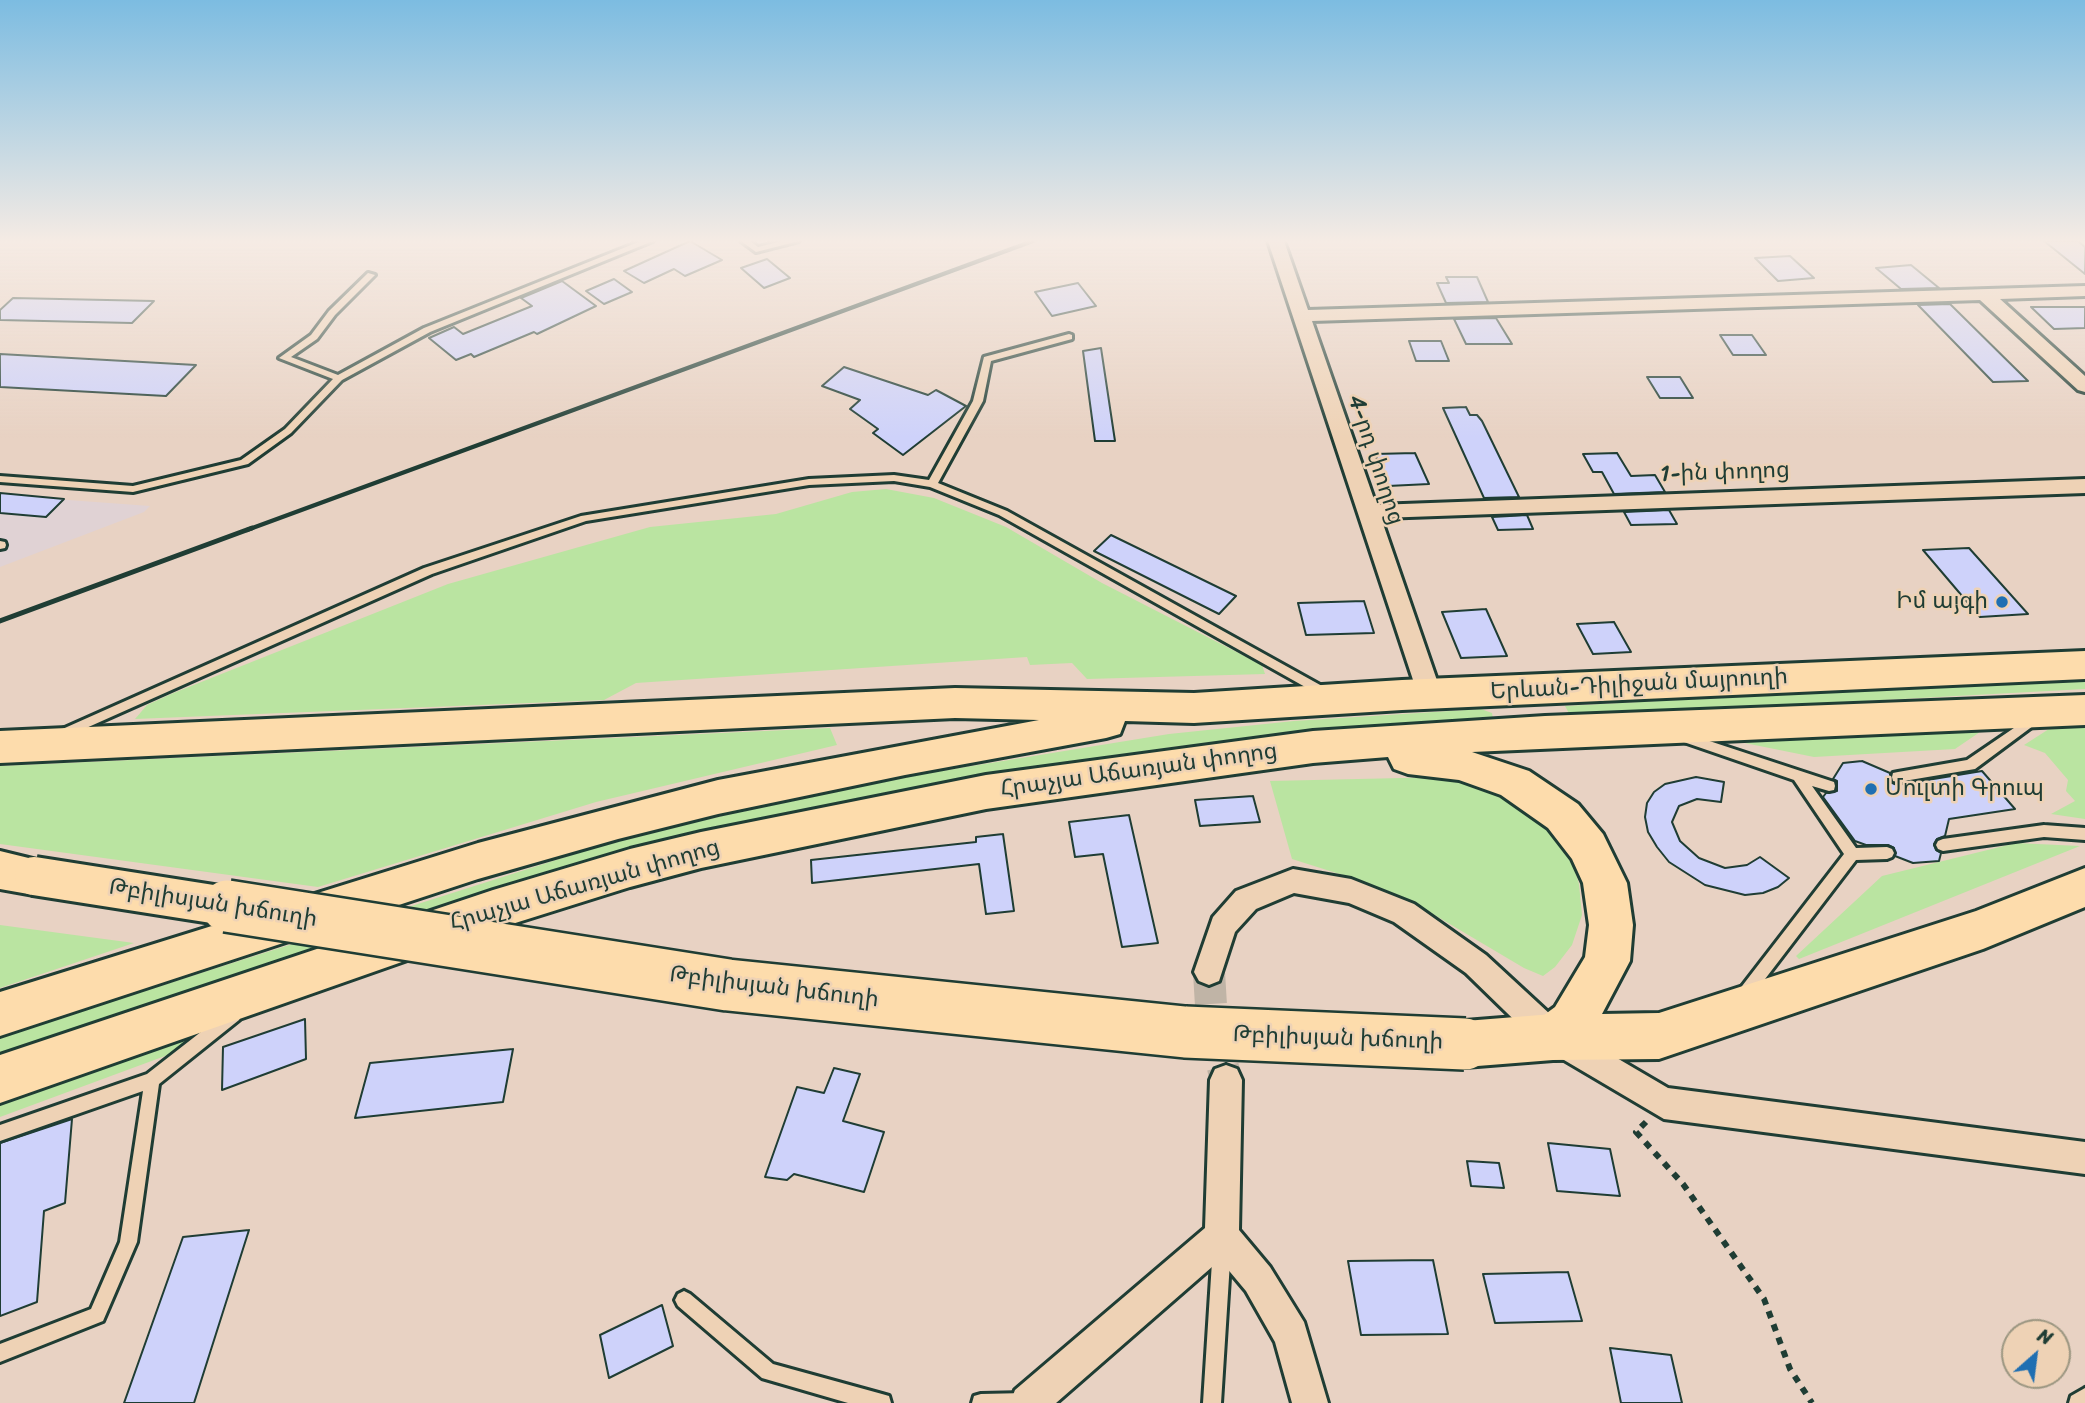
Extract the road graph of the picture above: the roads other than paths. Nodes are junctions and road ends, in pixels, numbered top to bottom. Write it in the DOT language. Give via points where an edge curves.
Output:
graph roads {
  1 [pos="339,306"];
  2 [pos="487,306"];
  3 [pos="1298,306"];
  4 [pos="1597,306"];
  5 [pos="1998,306"];
  6 [pos="1301,316"];
  7 [pos="1069,337"];
  8 [pos="339,378"];
  9 [pos="2085,386"];
  10 [pos="0,479"];
  11 [pos="932,484"];
  12 [pos="2085,486"];
  13 [pos="1366,512"];
  14 [pos="2085,665"];
  15 [pos="1530,690"];
  16 [pos="1430,695"];
  17 [pos="1335,699"];
  18 [pos="1194,708"];
  19 [pos="2085,710"];
  20 [pos="2044,711"];
  21 [pos="1652,726"];
  22 [pos="1545,731"];
  23 [pos="18,746"];
  24 [pos="1313,747"];
  25 [pos="1898,777"];
  26 [pos="1800,778"];
  27 [pos="1829,786"];
  28 [pos="2085,834"];
  29 [pos="1942,845"];
  30 [pos="1887,853"];
  31 [pos="1852,854"];
  32 [pos="17,873"];
  33 [pos="2085,887"];
  34 [pos="1209,972"];
  35 [pos="267,989"];
  36 [pos="1732,1010"];
  37 [pos="0,1014"];
  38 [pos="1553,1037"];
  39 [pos="0,1079"];
  40 [pos="152,1080"];
  41 [pos="1226,1080"];
  42 [pos="0,1133"];
  43 [pos="2085,1158"];
  44 [pos="1222,1236"];
  45 [pos="684,1300"];
  46 [pos="0,1353"];
  47 [pos="2085,1397"];
  48 [pos="1029,1402"];
  49 [pos="882,1403"];
  50 [pos="981,1403"];
  51 [pos="1212,1403"];
  52 [pos="1310,1403"];
  53 [pos="2078,1403"];
  1 -- 8 [label="lane" via="314,337 284,358"];
  2 -- 8 [label="lane" via="427,331"];
  3 -- 6 [label="street, 4-րդ փողոց"];
  4 -- 6 [label="street"];
  5 -- 9 [label="street"];
  6 -- 13 [label="street, 4-րդ փողոց"];
  7 -- 11 [label="lane" via="987,359 978,401"];
  8 -- 10 [label="lane" via="288,431 244,462 133,489"];
  11 -- 17 [label="lane" via="1003,513"];
  11 -- 23 [label="lane" via="894,478 809,482 585,519 428,571"];
  12 -- 13 [label="street, 1-ին փողոց"];
  13 -- 16 [label="street, 4-րդ փողոց"];
  14 -- 15 [label="main road, Երևան-Դիլիջան մայրուղի"];
  15 -- 16 [label="main road, Երևան-Դիլիջան մայրուղի"];
  15 -- 22 [label="main road" via="1518,699 1518,711"];
  16 -- 17 [label="main road, Երևան-Դիլիջան մայրուղի"];
  17 -- 18 [label="main road, Երևան-Դիլիջան մայրուղի"];
  18 -- 23 [label="main road" via="955,703"];
  18 -- 37 [label="main road, Հրաչյա Աճառյան փողոց" via="905,759 618,822 478,861"];
  19 -- 20 [label="main road, Երևան-Դիլիջան մայրուղի"];
  20 -- 21 [label="main road, Երևան-Դիլիջան մայրուղի"];
  20 -- 25 [label="lane" via="1969,765"];
  21 -- 22 [label="main road, Երևան-Դիլիջան մայրուղի"];
  21 -- 26 [label="lane"];
  22 -- 24 [label="main road, Երևան-Դիլիջան մայրուղի"];
  24 -- 35 [label="main road, Հրաչյա Աճառյան փողոց" via="986,792 701,850 493,910"];
  24 -- 38 [label="main road" via="1461,764 1516,783 1563,816 1588,847 1605,883 1611,925 1607,961 1572,1023"];
  26 -- 27 [label="lane"];
  26 -- 31 [label="lane"];
  28 -- 29 [label="lane" via="2043,831"];
  30 -- 31 [label="lane"];
  31 -- 36 [label="lane"];
  32 -- 38 [label="main road, Թբիլիսյան խճուղի, bridge" via="728,985 1185,1032 1465,1044"];
  33 -- 36 [label="main road, Թբիլիսյան խճուղի" via="1983,929"];
  34 -- 38 [label="street" via="1223,926 1246,901 1293,881 1351,891 1404,913 1465,957"];
  35 -- 39 [label="main road, Հրաչյա Աճառյան փողոց"];
  35 -- 40 [label="lane"];
  36 -- 38 [label="main road, Թբիլիսյան խճուղի" via="1659,1035"];
  38 -- 43 [label="street" via="1664,1103"];
  40 -- 42 [label="lane"];
  40 -- 46 [label="lane" via="128,1242 97,1315"];
  41 -- 44 [label="street"];
  44 -- 48 [label="street"];
  44 -- 51 [label="lane"];
  44 -- 52 [label="street" via="1258,1279 1291,1335"];
  45 -- 49 [label="lane" via="768,1372"];
  47 -- 53 [label="lane"];
  48 -- 50 [label="lane"];
}
